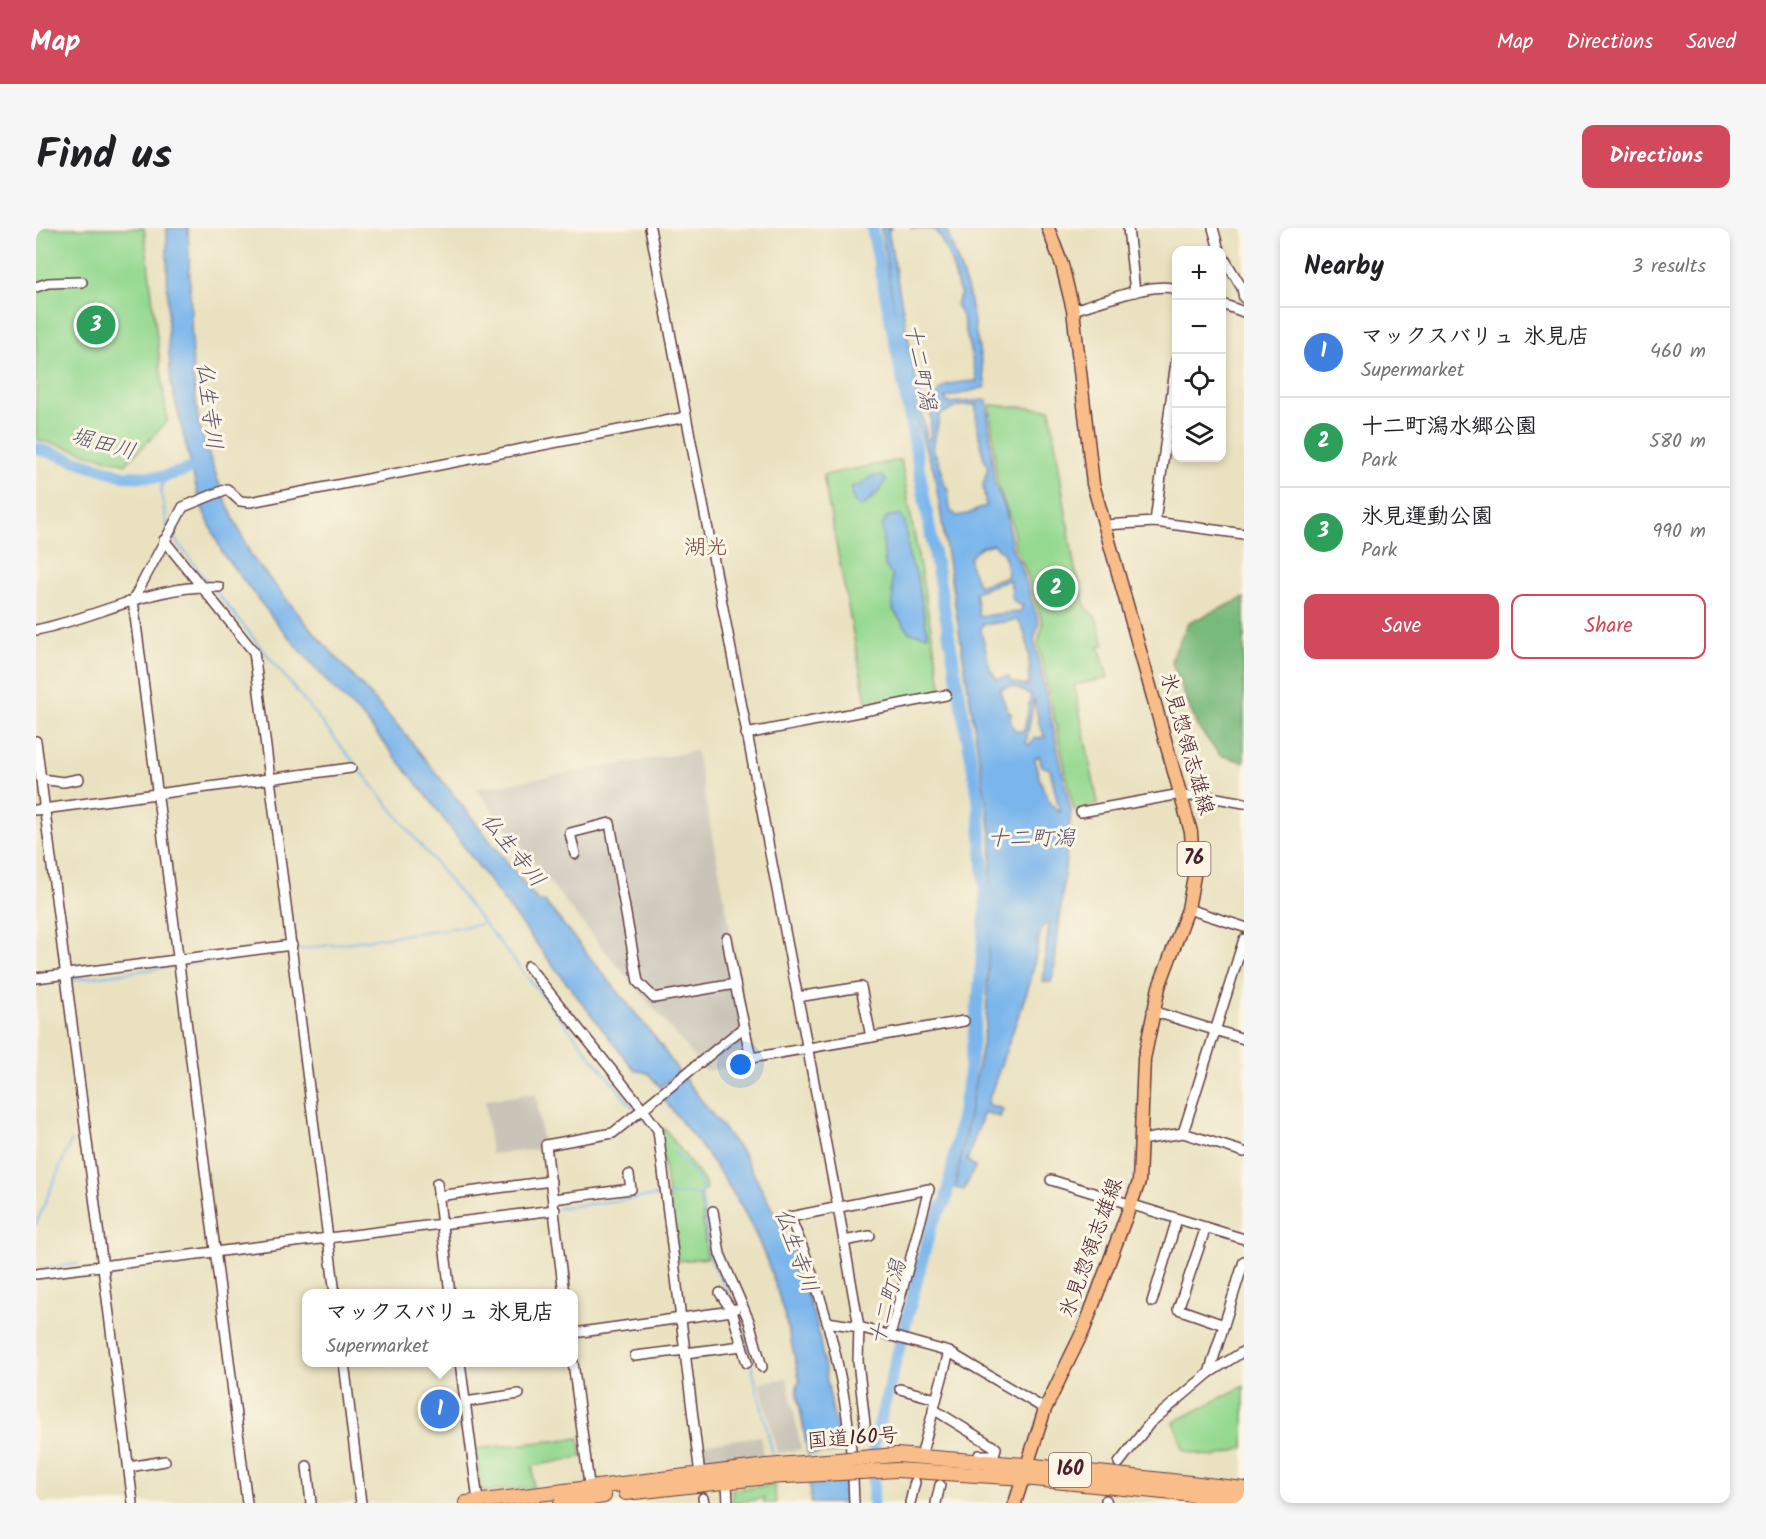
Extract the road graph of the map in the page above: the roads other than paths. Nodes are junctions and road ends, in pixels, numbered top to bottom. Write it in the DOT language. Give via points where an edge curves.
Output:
graph roads {
  1 [pos="650,228"];
  2 [pos="1048,228"];
  3 [pos="1128,228"];
  4 [pos="1213,228"];
  5 [pos="1218,246"];
  6 [pos="1226,263"];
  7 [pos="82,282"];
  8 [pos="36,287"];
  9 [pos="1172,288"];
  10 [pos="1135,292"];
  11 [pos="1244,298"];
  12 [pos="1226,306"];
  13 [pos="1073,310"];
  14 [pos="1244,312"];
  15 [pos="1172,392"];
  16 [pos="686,417"];
  17 [pos="1155,522"];
  18 [pos="1104,525"];
  19 [pos="1244,534"];
  20 [pos="164,540"];
  21 [pos="202,586"];
  22 [pos="219,587"];
  23 [pos="133,600"];
  24 [pos="36,630"];
  25 [pos="946,695"];
  26 [pos="746,734"];
  27 [pos="36,741"];
  28 [pos="351,768"];
  29 [pos="41,778"];
  30 [pos="79,779"];
  31 [pos="270,780"];
  32 [pos="158,793"];
  33 [pos="1181,795"];
  34 [pos="1244,803"];
  35 [pos="41,810"];
  36 [pos="1081,812"];
  37 [pos="575,854"];
  38 [pos="1188,909"];
  39 [pos="1244,927"];
  40 [pos="727,938"];
  41 [pos="1244,939"];
  42 [pos="292,945"];
  43 [pos="177,960"];
  44 [pos="528,966"];
  45 [pos="67,974"];
  46 [pos="36,978"];
  47 [pos="735,984"];
  48 [pos="796,997"];
  49 [pos="1152,1011"];
  50 [pos="964,1021"];
  51 [pos="744,1027"];
  52 [pos="1215,1030"];
  53 [pos="871,1037"];
  54 [pos="1244,1039"];
  55 [pos="806,1048"];
  56 [pos="1183,1133"];
  57 [pos="1141,1140"];
  58 [pos="1244,1152"];
  59 [pos="629,1175"];
  60 [pos="1051,1180"];
  61 [pos="551,1181"];
  62 [pos="437,1183"];
  63 [pos="438,1196"];
  64 [pos="554,1199"];
  65 [pos="1132,1206"];
  66 [pos="838,1207"];
  67 [pos="555,1210"];
  68 [pos="713,1211"];
  69 [pos="1177,1219"];
  70 [pos="441,1226"];
  71 [pos="1206,1227"];
  72 [pos="870,1236"];
  73 [pos="328,1237"];
  74 [pos="1244,1239"];
  75 [pos="844,1241"];
  76 [pos="215,1251"];
  77 [pos="1244,1261"];
  78 [pos="103,1265"];
  79 [pos="36,1274"];
  80 [pos="334,1289"];
  81 [pos="449,1289"];
  82 [pos="564,1289"];
  83 [pos="720,1293"];
  84 [pos="1152,1302"];
  85 [pos="743,1305"];
  86 [pos="732,1311"];
  87 [pos="681,1318"];
  88 [pos="827,1322"];
  89 [pos="1224,1325"];
  90 [pos="859,1328"];
  91 [pos="578,1332"];
  92 [pos="890,1336"];
  93 [pos="742,1346"];
  94 [pos="685,1351"];
  95 [pos="1244,1351"];
  96 [pos="949,1352"];
  97 [pos="635,1356"];
  98 [pos="747,1363"];
  99 [pos="345,1367"];
  100 [pos="460,1367"];
  101 [pos="574,1367"];
  102 [pos="762,1367"];
  103 [pos="1209,1373"];
  104 [pos="900,1389"];
  105 [pos="519,1394"];
  106 [pos="465,1402"];
  107 [pos="935,1404"];
  108 [pos="1045,1409"];
  109 [pos="866,1424"];
  110 [pos="923,1449"];
  111 [pos="955,1460"];
  112 [pos="165,1461"];
  113 [pos="1119,1463"];
  114 [pos="307,1466"];
  115 [pos="129,1467"];
  116 [pos="699,1467"];
  117 [pos="767,1471"];
  118 [pos="1025,1472"];
  119 [pos="727,1482"];
  120 [pos="915,1482"];
  121 [pos="940,1485"];
  122 [pos="1244,1489"];
  123 [pos="591,1496"];
  124 [pos="1168,1497"];
  125 [pos="1244,1500"];
  126 [pos="472,1502"];
  127 [pos="133,1503"];
  128 [pos="247,1503"];
  129 [pos="311,1503"];
  130 [pos="361,1503"];
  131 [pos="561,1503"];
  132 [pos="728,1503"];
  133 [pos="854,1503"];
  134 [pos="910,1503"];
  135 [pos="936,1503"];
  136 [pos="1015,1503"];
  1 -- 16 [label="street"];
  2 -- 13 [label="main road, 氷見惣領志雄線 / 76"];
  3 -- 10 [label="street"];
  4 -- 5 [label="street"];
  6 -- 11 [label="street"];
  7 -- 8 [label="street"];
  9 -- 10 [label="street"];
  10 -- 13 [label="street"];
  12 -- 14 [label="street"];
  13 -- 18 [label="main road, 氷見惣領志雄線 / 76" via="1093,484"];
  15 -- 17 [label="street"];
  16 -- 20 [label="street" via="250,502 240,501 227,489 183,507"];
  16 -- 26 [label="street"];
  17 -- 18 [label="street"];
  17 -- 19 [label="street"];
  18 -- 33 [label="main road, 氷見惣領志雄線 / 76"];
  20 -- 21 [label="street"];
  20 -- 23 [label="street"];
  21 -- 22 [label="street"];
  21 -- 23 [label="street"];
  21 -- 31 [label="street" via="254,652"];
  23 -- 24 [label="street" via="67,624"];
  23 -- 32 [label="street"];
  25 -- 26 [label="street"];
  26 -- 48 [label="street"];
  27 -- 29 [label="street"];
  28 -- 31 [label="street"];
  29 -- 30 [label="street" via="63,782"];
  29 -- 35 [label="street"];
  31 -- 32 [label="street"];
  31 -- 42 [label="street"];
  32 -- 35 [label="street"];
  32 -- 43 [label="street"];
  33 -- 34 [label="street"];
  33 -- 36 [label="street"];
  33 -- 38 [label="main road, 氷見惣領志雄線 / 76" via="1194,853"];
  35 -- 45 [label="street"];
  37 -- 47 [label="street" via="570,833 610,823 638,982 654,999"];
  38 -- 39 [label="street"];
  38 -- 49 [label="main road, 氷見惣領志雄線 / 76"];
  40 -- 47 [label="street"];
  41 -- 52 [label="street"];
  42 -- 43 [label="street"];
  42 -- 73 [label="street"];
  43 -- 45 [label="street"];
  43 -- 76 [label="street"];
  44 -- 87 [label="street" via="658,1130"];
  45 -- 46 [label="street"];
  45 -- 78 [label="street"];
  47 -- 51 [label="street"];
  48 -- 53 [label="street" via="861,987"];
  48 -- 55 [label="street"];
  49 -- 52 [label="street"];
  49 -- 57 [label="main road, 氷見惣領志雄線 / 76" via="1144,1059"];
  50 -- 53 [label="street"];
  51 -- 55 [label="street" via="751,1058"];
  51 -- 61 [label="street" via="613,1133 546,1145"];
  52 -- 54 [label="street"];
  52 -- 56 [label="street"];
  53 -- 55 [label="street"];
  55 -- 66 [label="street"];
  56 -- 57 [label="street"];
  56 -- 58 [label="street"];
  57 -- 65 [label="main road, 氷見惣領志雄線 / 76" via="1139,1182"];
  59 -- 64 [label="street" via="631,1189"];
  60 -- 65 [label="street"];
  61 -- 63 [label="street"];
  61 -- 64 [label="street"];
  62 -- 63 [label="street"];
  63 -- 70 [label="street"];
  64 -- 67 [label="street"];
  65 -- 69 [label="street"];
  65 -- 108 [label="main road, 氷見惣領志雄線 / 76" via="1084,1329"];
  66 -- 75 [label="street"];
  66 -- 88 [label="street" via="790,1217"];
  66 -- 92 [label="street" via="930,1189"];
  67 -- 70 [label="street"];
  67 -- 82 [label="street"];
  68 -- 85 [label="street" via="720,1254"];
  69 -- 71 [label="street"];
  69 -- 84 [label="street"];
  70 -- 73 [label="street"];
  70 -- 81 [label="street"];
  71 -- 74 [label="street"];
  71 -- 89 [label="street" via="1179,1309"];
  72 -- 75 [label="street"];
  73 -- 76 [label="street"];
  73 -- 80 [label="street"];
  75 -- 90 [label="street"];
  76 -- 78 [label="street"];
  76 -- 128 [label="street"];
  77 -- 89 [label="street"];
  78 -- 79 [label="street"];
  78 -- 115 [label="street"];
  83 -- 86 [label="street"];
  85 -- 86 [label="street"];
  85 -- 102 [label="street"];
  86 -- 87 [label="street"];
  86 -- 93 [label="street"];
  87 -- 91 [label="street"];
  87 -- 94 [label="street"];
  88 -- 90 [label="street"];
  88 -- 133 [label="street" via="850,1433"];
  89 -- 103 [label="street"];
  90 -- 92 [label="street"];
  90 -- 109 [label="street" via="858,1361"];
  92 -- 96 [label="street"];
  93 -- 94 [label="street"];
  93 -- 98 [label="street"];
  94 -- 97 [label="street"];
  94 -- 116 [label="street"];
  95 -- 103 [label="street"];
  96 -- 107 [label="street"];
  96 -- 108 [label="street"];
  99 -- 130 [label="street"];
  100 -- 106 [label="street"];
  101 -- 123 [label="street"];
  103 -- 113 [label="street" via="1150,1423"];
  104 -- 107 [label="street"];
  105 -- 106 [label="street"];
  106 -- 126 [label="street"];
  107 -- 110 [label="street"];
  107 -- 111 [label="street" via="996,1448 994,1455 966,1455"];
  108 -- 118 [label="main road, 氷見惣領志雄線 / 76"];
  111 -- 117 [label="highway, 国道160号 / 160, bridge" via="896,1455"];
  111 -- 118 [label="highway, 国道160号 / 160"];
  112 -- 115 [label="street"];
  114 -- 129 [label="street"];
  115 -- 127 [label="street"];
  117 -- 118 [label="highway, 国道160号 / 160, bridge"];
  117 -- 119 [label="highway, 国道160号 / 160"];
  117 -- 123 [label="highway, 国道160号 / 160"];
  118 -- 122 [label="highway, 国道160号 / 160"];
  118 -- 124 [label="highway, 国道160号 / 160"];
  118 -- 136 [label="main road, 氷見惣領志雄線 / 76"];
  119 -- 123 [label="highway, 国道160号 / 160"];
  119 -- 132 [label="street"];
  120 -- 134 [label="street"];
  121 -- 135 [label="street"];
  123 -- 126 [label="highway, 国道160号 / 160"];
  123 -- 131 [label="highway, 国道160号 / 160"];
  124 -- 125 [label="highway, 国道160号 / 160"];
}
